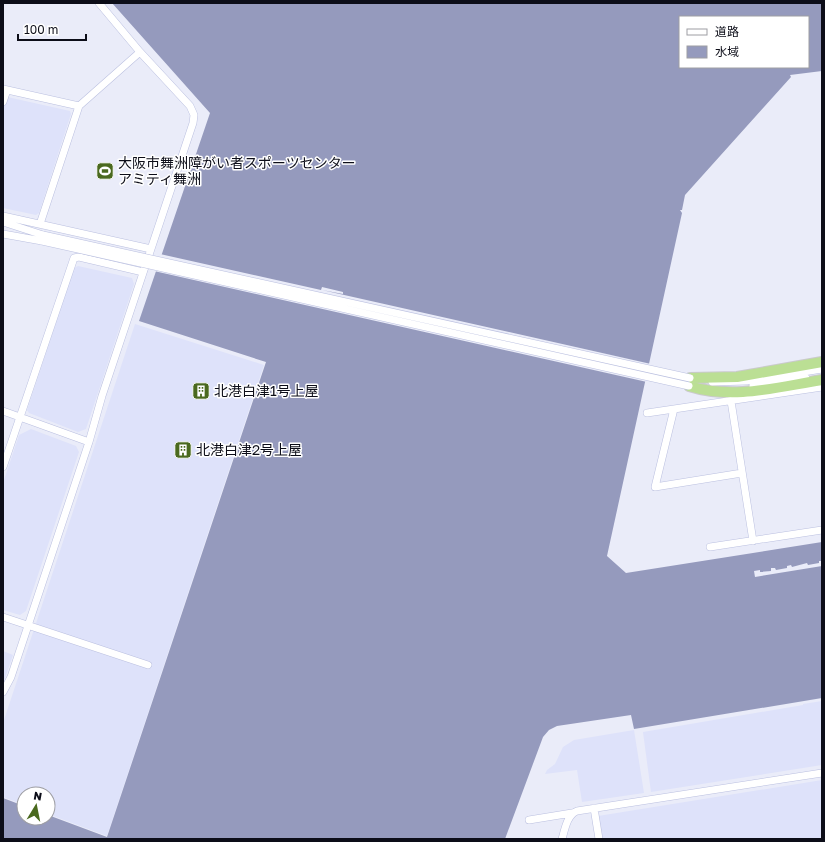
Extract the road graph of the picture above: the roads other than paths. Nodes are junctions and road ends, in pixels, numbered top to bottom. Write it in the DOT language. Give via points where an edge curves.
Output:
graph roads {
  1 [pos="99,3"];
  2 [pos="140,52"];
  3 [pos="5,90"];
  4 [pos="3,102"];
  5 [pos="79,106"];
  6 [pos="3,216"];
  7 [pos="3,222"];
  8 [pos="40,224"];
  9 [pos="3,234"];
  10 [pos="43,238"];
  11 [pos="151,249"];
  12 [pos="143,272"];
  13 [pos="822,362"];
  14 [pos="822,369"];
  15 [pos="822,375"];
  16 [pos="822,380"];
  17 [pos="690,382"];
  18 [pos="822,387"];
  19 [pos="731,401"];
  20 [pos="674,409"];
  21 [pos="3,411"];
  22 [pos="647,413"];
  23 [pos="20,418"];
  24 [pos="89,442"];
  25 [pos="3,467"];
  26 [pos="742,472"];
  27 [pos="822,530"];
  28 [pos="753,542"];
  29 [pos="710,547"];
  30 [pos="3,617"];
  31 [pos="28,626"];
  32 [pos="148,665"];
  33 [pos="3,692"];
  34 [pos="822,773"];
  35 [pos="594,808"];
  36 [pos="572,813"];
  37 [pos="529,820"];
  38 [pos="562,839"];
  39 [pos="599,839"];
  1 -- 2 [label="street"];
  2 -- 5 [label="street"];
  2 -- 11 [label="street" via="190,106 194,114 194,123"];
  3 -- 4 [label="street"];
  3 -- 5 [label="street"];
  5 -- 8 [label="street"];
  6 -- 8 [label="street"];
  7 -- 10 [label="street"];
  8 -- 11 [label="street"];
  9 -- 10 [label="street"];
  10 -- 17 [label="street, bridge"];
  11 -- 12 [label="street"];
  12 -- 23 [label="street" via="74,258"];
  12 -- 24 [label="street"];
  13 -- 17 [label="highway" via="737,377"];
  14 -- 17 [label="street" via="733,382"];
  15 -- 17 [label="street" via="719,390"];
  16 -- 17 [label="highway" via="739,393 715,393"];
  18 -- 19 [label="street"];
  19 -- 20 [label="street"];
  19 -- 26 [label="street"];
  20 -- 22 [label="street"];
  20 -- 26 [label="street" via="655,487"];
  21 -- 23 [label="street"];
  23 -- 24 [label="street"];
  23 -- 25 [label="street"];
  24 -- 31 [label="street"];
  26 -- 28 [label="street"];
  27 -- 28 [label="street"];
  28 -- 29 [label="street"];
  30 -- 31 [label="street"];
  31 -- 32 [label="street"];
  31 -- 33 [label="street" via="11,677"];
  34 -- 35 [label="street"];
  35 -- 36 [label="street"];
  35 -- 39 [label="street"];
  36 -- 37 [label="street"];
  36 -- 38 [label="street"];
}
